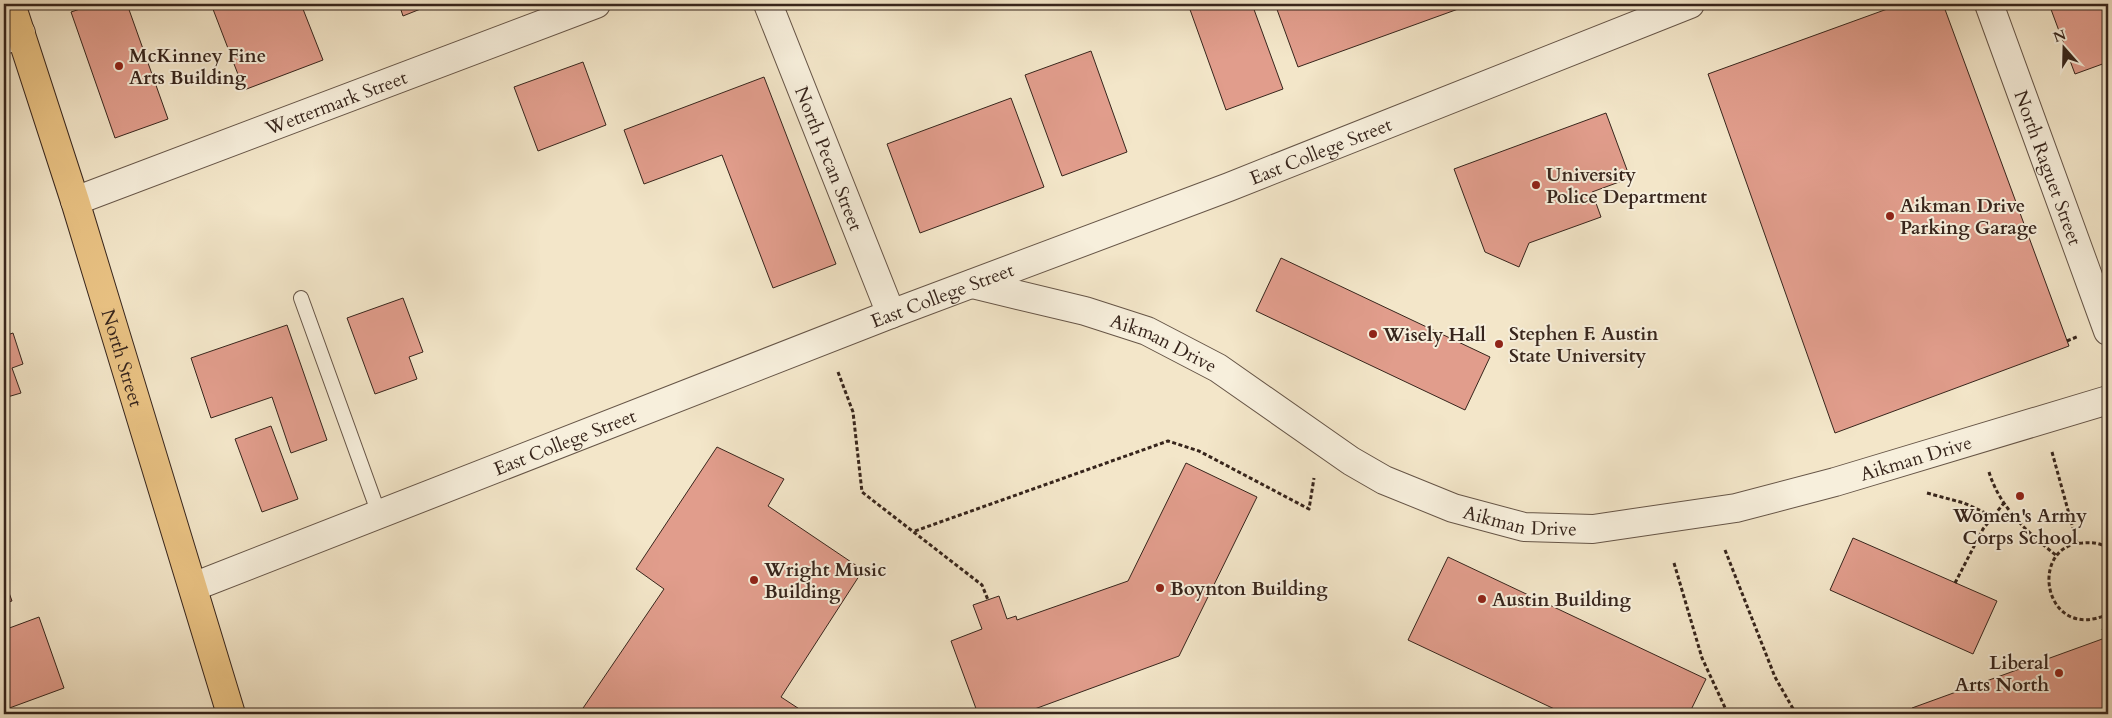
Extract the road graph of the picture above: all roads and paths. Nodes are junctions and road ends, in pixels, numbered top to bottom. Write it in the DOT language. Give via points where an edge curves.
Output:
graph roads {
  1 [pos="11,4"];
  2 [pos="596,4"];
  3 [pos="768,4"];
  4 [pos="1690,4"];
  5 [pos="1989,4"];
  6 [pos="12,36"];
  7 [pos="75,201"];
  8 [pos="972,284"];
  9 [pos="301,298"];
  10 [pos="891,314"];
  11 [pos="2108,331"];
  12 [pos="2080,336"];
  13 [pos="2067,341"];
  14 [pos="838,372"];
  15 [pos="2108,400"];
  16 [pos="2052,452"];
  17 [pos="1988,472"];
  18 [pos="1314,478"];
  19 [pos="1927,493"];
  20 [pos="2004,503"];
  21 [pos="379,514"];
  22 [pos="1992,516"];
  23 [pos="915,531"];
  24 [pos="2108,540"];
  25 [pos="2077,543"];
  26 [pos="2107,547"];
  27 [pos="1725,550"];
  28 [pos="2057,556"];
  29 [pos="1674,563"];
  30 [pos="1955,583"];
  31 [pos="194,586"];
  32 [pos="988,600"];
  33 [pos="2108,614"];
  34 [pos="231,714"];
  35 [pos="1728,714"];
  36 [pos="1796,714"];
  1 -- 6 [label="main road, North Street"];
  2 -- 7 [label="street, Wettermark Street"];
  3 -- 10 [label="street, North Pecan Street"];
  4 -- 8 [label="street, East College Street" via="1228,187"];
  5 -- 11 [label="street, North Raguet Street"];
  6 -- 7 [label="main road, North Street"];
  7 -- 31 [label="main road, North Street"];
  8 -- 10 [label="street, East College Street"];
  8 -- 15 [label="street, Aikman Drive" via="1085,311 1147,331 1218,368 1351,461 1384,480 1453,508 1524,527 1593,529 1736,508 1836,482"];
  9 -- 21 [label="lane"];
  10 -- 21 [label="street, East College Street"];
  12 -- 13 [label="path"];
  14 -- 23 [label="path" via="853,412 862,492"];
  16 -- 25 [label="path"];
  17 -- 20 [label="path"];
  18 -- 23 [label="path" via="1309,509 1199,452 1168,441"];
  19 -- 22 [label="path" via="1964,503"];
  20 -- 22 [label="path"];
  20 -- 28 [label="path" via="2024,527"];
  21 -- 31 [label="street, East College Street"];
  22 -- 30 [label="path"];
  23 -- 32 [label="path" via="982,585"];
  24 -- 26 [label="path"];
  25 -- 26 [label="path" via="2093,542"];
  25 -- 28 [label="path"];
  27 -- 36 [label="path" via="1775,677"];
  28 -- 33 [label="path" via="2048,580 2049,592 2055,603 2063,612 2086,621"];
  29 -- 35 [label="path" via="1702,658"];
  31 -- 34 [label="main road, North Street"];
}
